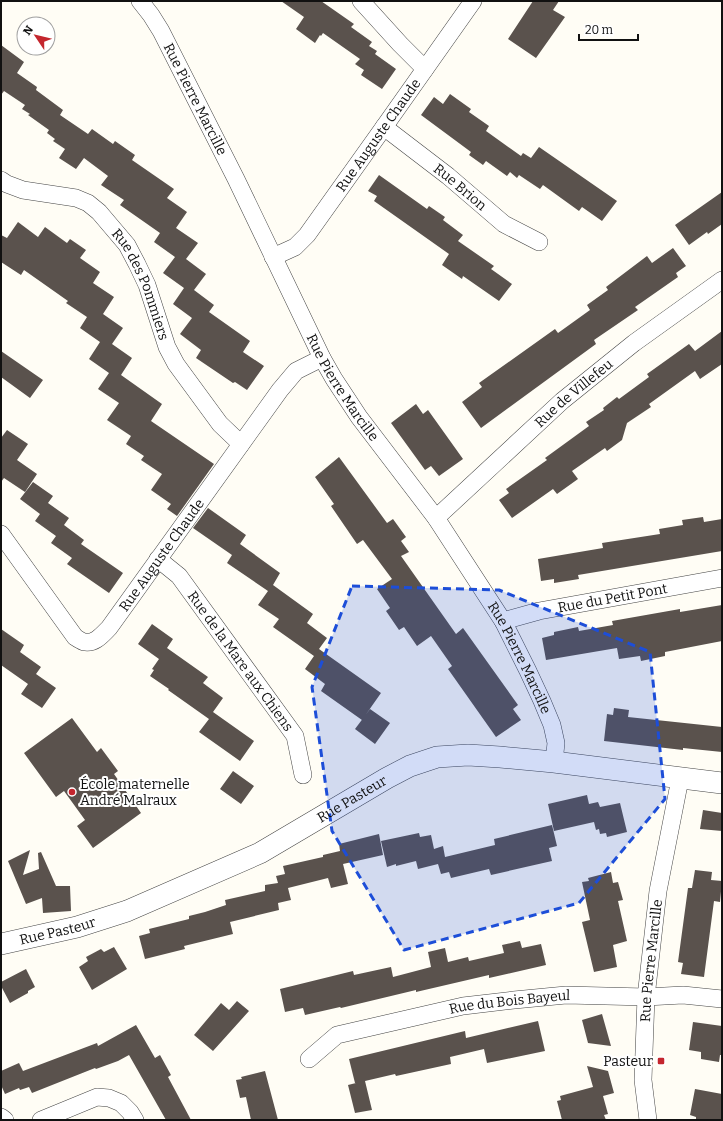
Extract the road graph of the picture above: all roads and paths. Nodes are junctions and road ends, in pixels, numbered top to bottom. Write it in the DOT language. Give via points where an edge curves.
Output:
graph roads {
  1 [pos="140,1"];
  2 [pos="361,1"];
  3 [pos="473,1"];
  4 [pos="425,69"];
  5 [pos="384,127"];
  6 [pos="1,180"];
  7 [pos="539,242"];
  8 [pos="274,257"];
  9 [pos="722,280"];
  10 [pos="322,358"];
  11 [pos="241,444"];
  12 [pos="436,518"];
  13 [pos="1,534"];
  14 [pos="158,559"];
  15 [pos="722,578"];
  16 [pos="503,621"];
  17 [pos="554,762"];
  18 [pos="303,775"];
  19 [pos="680,779"];
  20 [pos="722,783"];
  21 [pos="1,944"];
  22 [pos="646,997"];
  23 [pos="722,1000"];
  24 [pos="309,1058"];
  25 [pos="1,1117"];
  26 [pos="5,1120"];
  27 [pos="41,1120"];
  28 [pos="135,1120"];
  29 [pos="648,1120"];
  1 -- 8 [label="street, Rue Pierre Marcille" via="161,31"];
  2 -- 4 [label="street"];
  3 -- 4 [label="street, Rue Auguste Chaude"];
  4 -- 5 [label="street, Rue Auguste Chaude"];
  5 -- 7 [label="street, Rue Brion" via="448,176 504,224"];
  5 -- 8 [label="street, Rue Auguste Chaude" via="307,235 295,247"];
  6 -- 11 [label="street, Rue des Pommiers" via="23,190 76,198 99,212 126,245 137,264 147,285 167,347 176,364 220,424"];
  8 -- 10 [label="street, Rue Pierre Marcille"];
  9 -- 12 [label="street, Rue de Villefeu" via="634,343 562,401"];
  10 -- 11 [label="street, Rue Auguste Chaude" via="296,371"];
  10 -- 12 [label="street, Rue Pierre Marcille" via="359,417"];
  11 -- 14 [label="street, Rue Auguste Chaude"];
  12 -- 16 [label="street, Rue Pierre Marcille"];
  13 -- 14 [label="street, Rue Auguste Chaude" via="75,637 83,642 100,638"];
  14 -- 18 [label="street, Rue de la Mare aux Chiens" via="179,576 295,736"];
  15 -- 16 [label="street, Rue du Petit Pont" via="539,610"];
  16 -- 17 [label="street, Rue Pierre Marcille" via="552,725 556,743"];
  17 -- 19 [label="street, Rue Pasteur"];
  17 -- 21 [label="street, Rue Pasteur" via="468,755 437,757 410,766 387,778 260,853 127,911 77,927"];
  19 -- 20 [label="street, Rue Pasteur"];
  19 -- 22 [label="street, Rue Pierre Marcille" via="658,891"];
  22 -- 23 [label="street, Rue du Bois Bayeul" via="683,995"];
  22 -- 24 [label="street, Rue du Bois Bayeul" via="566,995 463,1006 337,1035"];
  22 -- 29 [label="street, Rue Pierre Marcille" via="643,1080"];
  25 -- 26 [label="street"];
  27 -- 28 [label="street" via="97,1097 121,1103"];
}
